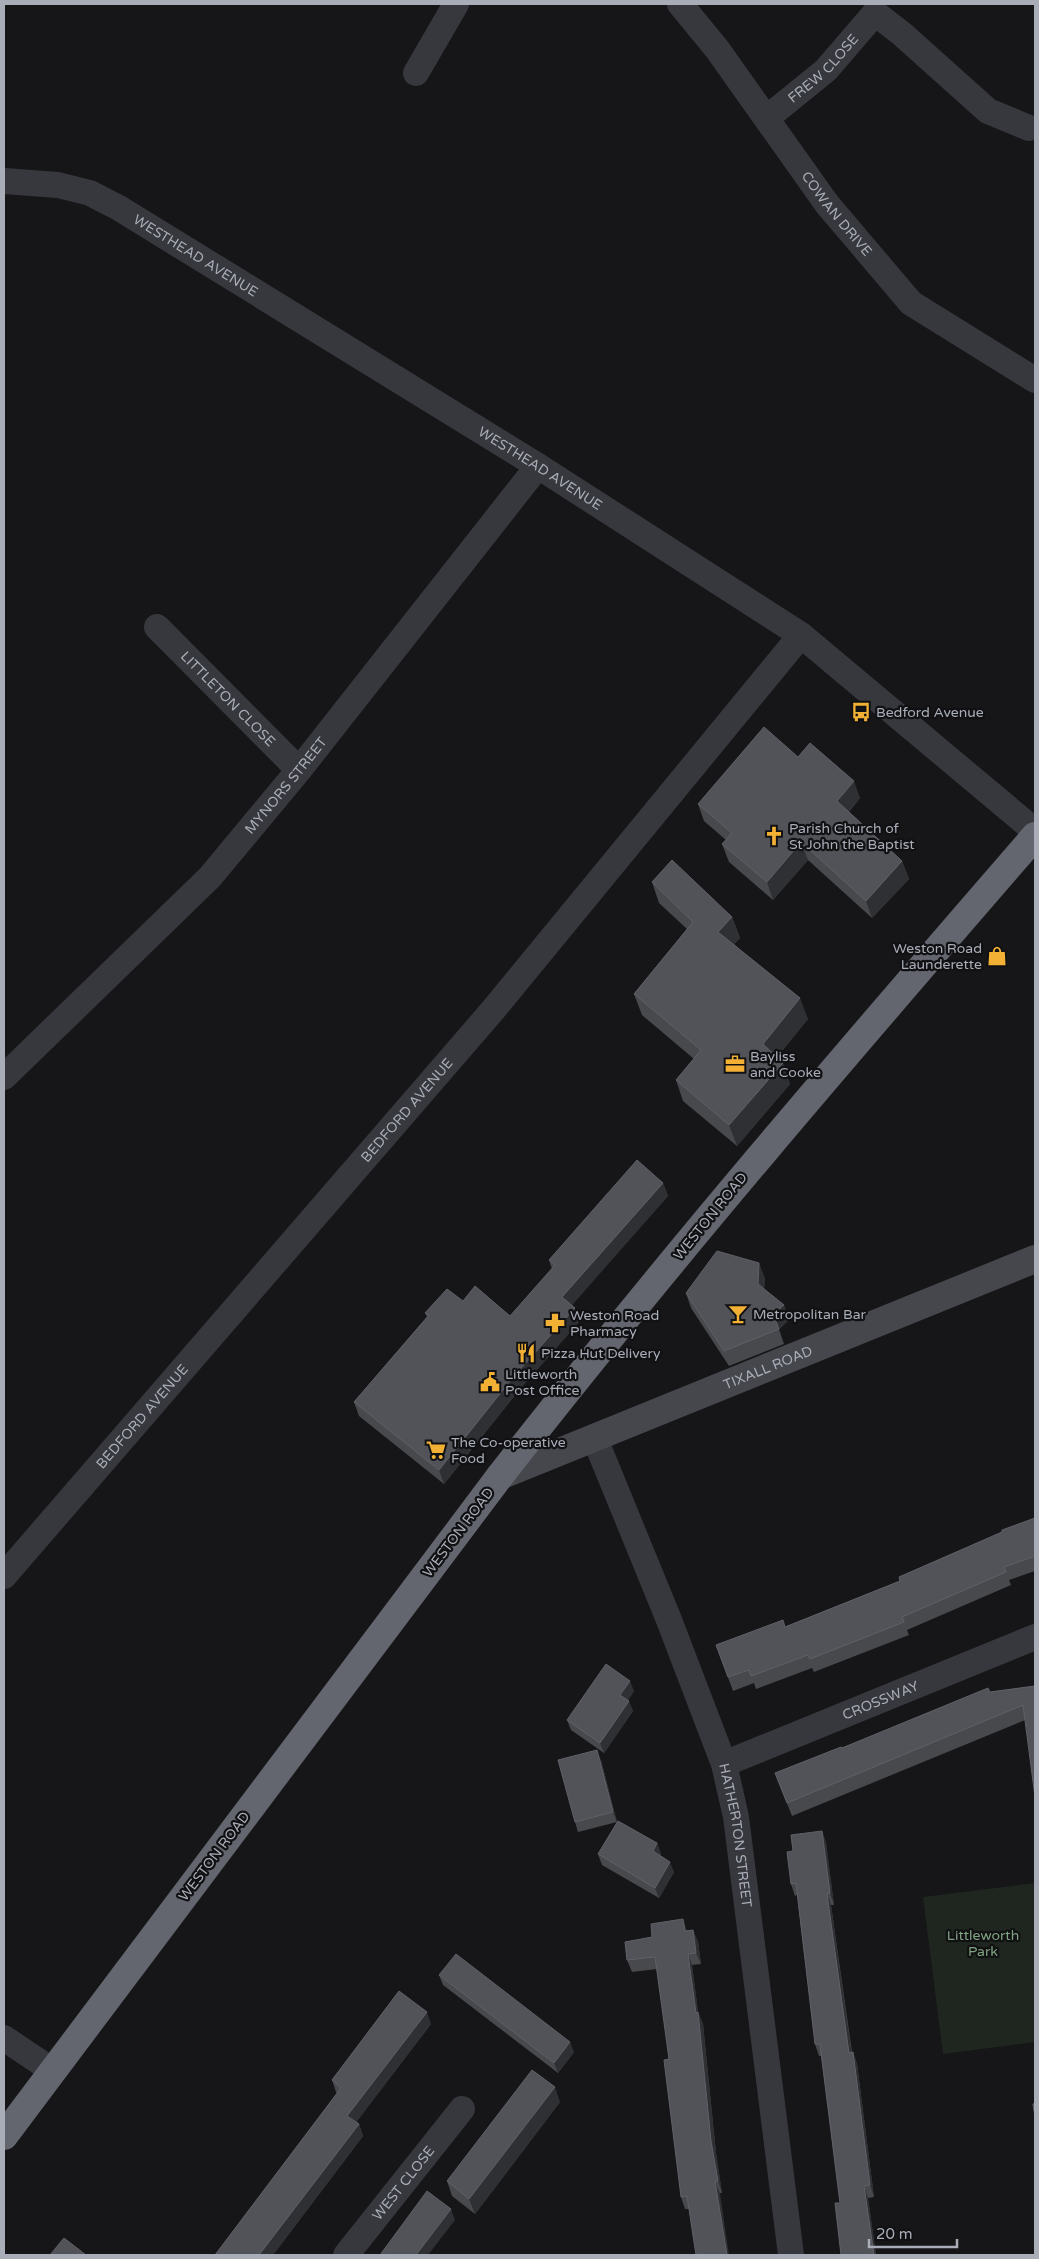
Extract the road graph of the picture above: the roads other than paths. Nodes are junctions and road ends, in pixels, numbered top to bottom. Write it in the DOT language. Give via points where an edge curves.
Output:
graph roads {
  1 [pos="456,4"];
  2 [pos="680,4"];
  3 [pos="416,73"];
  4 [pos="768,118"];
  5 [pos="1029,128"];
  6 [pos="4,181"];
  7 [pos="1035,380"];
  8 [pos="538,466"];
  9 [pos="157,628"];
  10 [pos="801,635"];
  11 [pos="299,770"];
  12 [pos="1035,831"];
  13 [pos="1035,836"];
  14 [pos="4,1077"];
  15 [pos="1035,1259"];
  16 [pos="595,1439"];
  17 [pos="500,1476"];
  18 [pos="4,1576"];
  19 [pos="1035,1637"];
  20 [pos="724,1764"];
  21 [pos="4,2038"];
  22 [pos="53,2071"];
  23 [pos="462,2109"];
  24 [pos="4,2136"];
  25 [pos="346,2255"];
  26 [pos="791,2255"];
  1 -- 3 [label="street"];
  2 -- 4 [label="street, COWAN DRIVE"];
  4 -- 5 [label="street, FREW CLOSE" via="826,70 875,13 988,110"];
  4 -- 7 [label="street, COWAN DRIVE" via="827,204 911,303"];
  6 -- 8 [label="street, WESTHEAD AVENUE" via="66,187 90,193 119,208"];
  8 -- 10 [label="street, WESTHEAD AVENUE"];
  8 -- 11 [label="street, MYNORS STREET"];
  9 -- 11 [label="street, LITTLETON CLOSE"];
  10 -- 12 [label="street, WESTHEAD AVENUE"];
  10 -- 18 [label="street, BEDFORD AVENUE" via="493,1010"];
  11 -- 14 [label="street, MYNORS STREET" via="210,877"];
  13 -- 17 [label="highway, WESTON ROAD" via="743,1176"];
  15 -- 16 [label="street, TIXALL ROAD"];
  16 -- 17 [label="street, TIXALL ROAD"];
  16 -- 20 [label="street, HATHERTON STREET"];
  17 -- 22 [label="highway, WESTON ROAD"];
  19 -- 20 [label="street, CROSSWAY"];
  20 -- 26 [label="street, HATHERTON STREET" via="736,1817"];
  21 -- 22 [label="street"];
  22 -- 24 [label="highway, WESTON ROAD"];
  23 -- 25 [label="street, WEST CLOSE"];
}
